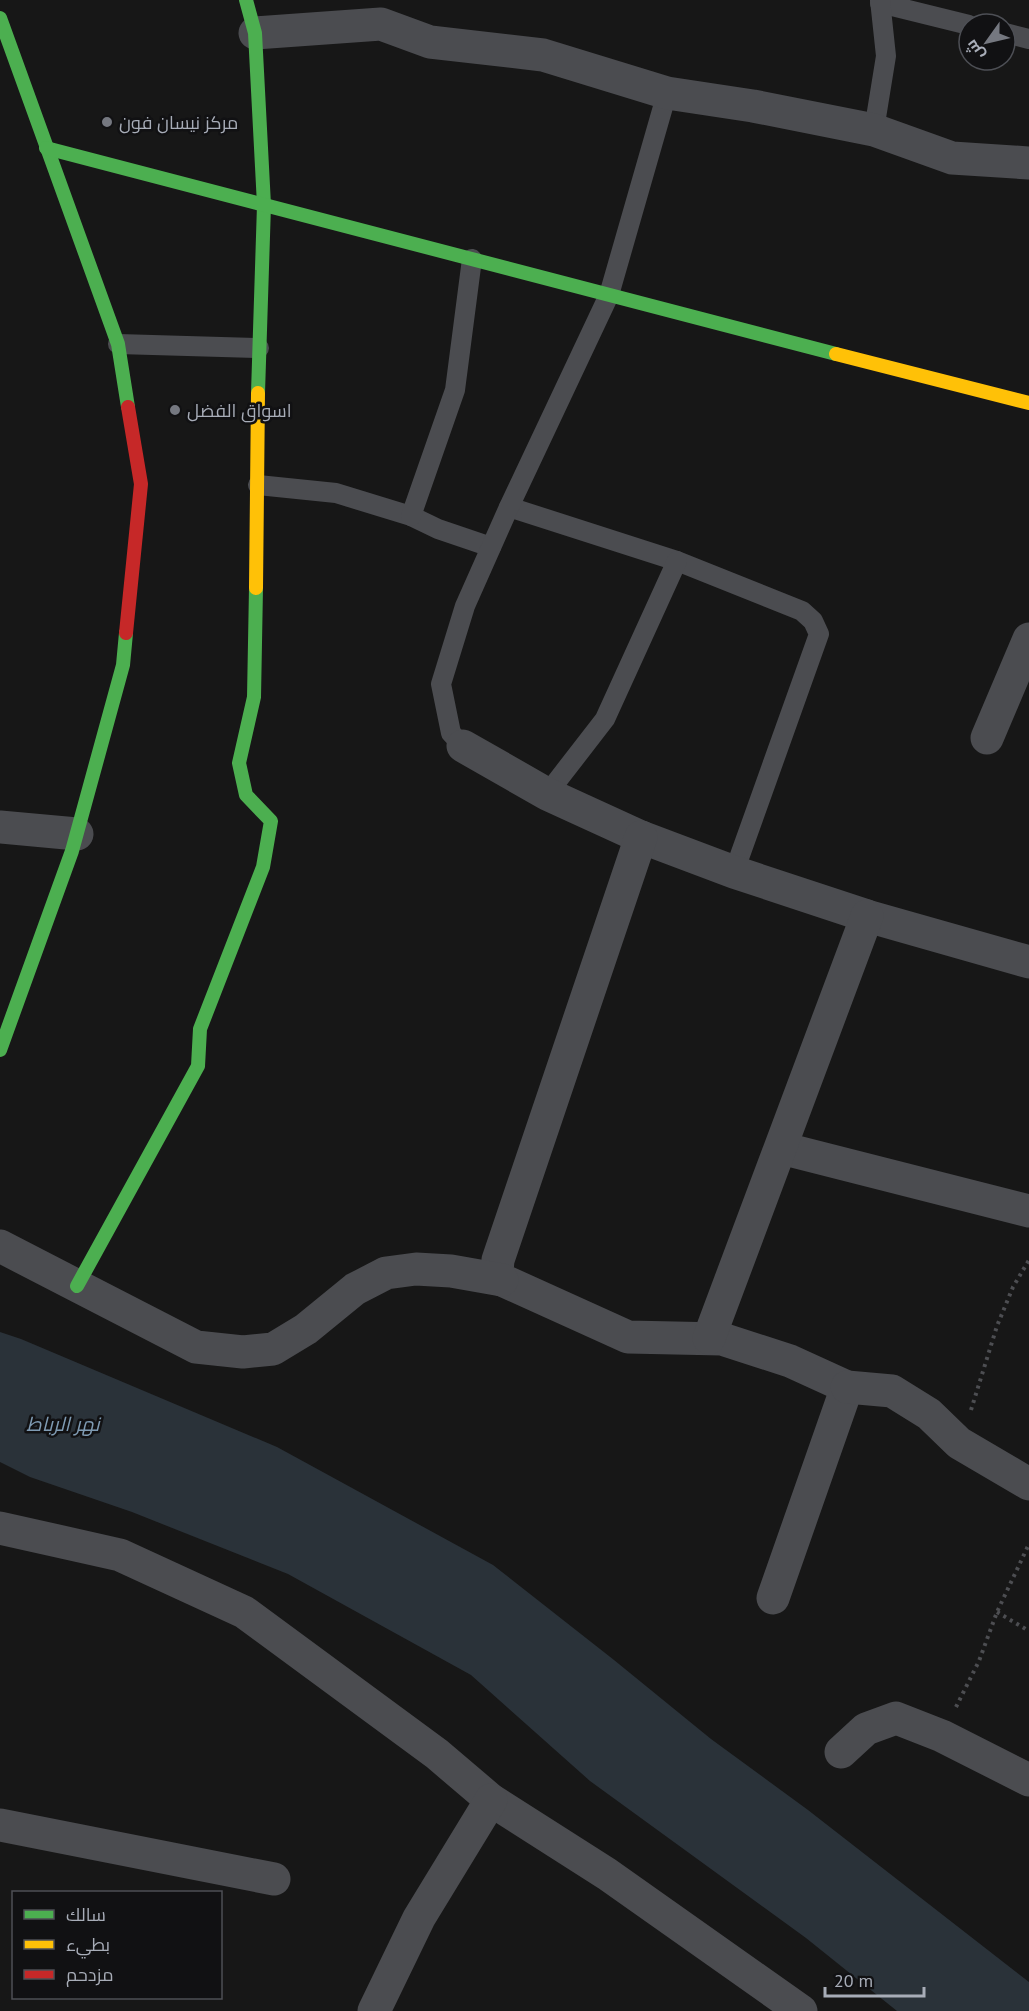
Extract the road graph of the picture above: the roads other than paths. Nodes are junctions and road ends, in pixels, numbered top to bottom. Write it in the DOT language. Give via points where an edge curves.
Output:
graph roads {
  1 [pos="246,0"];
  2 [pos="880,1"];
  3 [pos="0,18"];
  4 [pos="957,22"];
  5 [pos="255,33"];
  6 [pos="667,93"];
  7 [pos="874,130"];
  8 [pos="46,148"];
  9 [pos="1029,163"];
  10 [pos="264,205"];
  11 [pos="472,259"];
  12 [pos="609,295"];
  13 [pos="118,344"];
  14 [pos="259,348"];
  15 [pos="1029,403"];
  16 [pos="258,485"];
  17 [pos="509,507"];
  18 [pos="411,516"];
  19 [pos="491,547"];
  20 [pos="677,561"];
  21 [pos="1029,639"];
  22 [pos="987,738"];
  23 [pos="463,746"];
  24 [pos="547,794"];
  25 [pos="0,827"];
  26 [pos="77,834"];
  27 [pos="641,837"];
  28 [pos="734,872"];
  29 [pos="867,916"];
  30 [pos="1028,959"];
  31 [pos="0,1050"];
  32 [pos="781,1148"];
  33 [pos="1029,1211"];
  34 [pos="0,1246"];
  35 [pos="502,1280"];
  36 [pos="77,1286"];
  37 [pos="709,1338"];
  38 [pos="847,1387"];
  39 [pos="1029,1485"];
  40 [pos="0,1528"];
  41 [pos="773,1598"];
  42 [pos="841,1752"];
  43 [pos="1029,1780"];
  44 [pos="491,1800"];
  45 [pos="0,1825"];
  46 [pos="274,1879"];
  47 [pos="374,2011"];
  48 [pos="801,2011"];
  1 -- 5 [label="street"];
  2 -- 4 [label="lane"];
  2 -- 7 [label="lane" via="886,56"];
  3 -- 8 [label="street"];
  5 -- 6 [label="street" via="381,24 430,42 543,55"];
  5 -- 10 [label="street"];
  6 -- 7 [label="street"];
  6 -- 12 [label="lane"];
  7 -- 9 [label="street" via="952,158"];
  8 -- 10 [label="street"];
  8 -- 13 [label="street"];
  10 -- 11 [label="street"];
  10 -- 14 [label="street"];
  11 -- 12 [label="street"];
  11 -- 18 [label="lane" via="455,390"];
  12 -- 15 [label="street"];
  12 -- 17 [label="lane"];
  13 -- 14 [label="lane"];
  13 -- 26 [label="street" via="141,484 123,665"];
  14 -- 16 [label="street"];
  16 -- 18 [label="lane" via="336,493"];
  16 -- 36 [label="street" via="254,697 239,763 246,795 271,821 263,867 200,1029 198,1066"];
  17 -- 19 [label="lane"];
  17 -- 20 [label="lane"];
  18 -- 19 [label="lane"];
  19 -- 23 [label="lane" via="465,606 441,684 452,734"];
  20 -- 24 [label="lane" via="605,718"];
  20 -- 28 [label="lane" via="802,610 819,634"];
  21 -- 22 [label="street"];
  23 -- 24 [label="street"];
  24 -- 27 [label="street"];
  25 -- 26 [label="street"];
  26 -- 31 [label="street"];
  27 -- 28 [label="street"];
  27 -- 35 [label="street" via="498,1260 497,1271"];
  28 -- 29 [label="street"];
  29 -- 30 [label="street"];
  29 -- 32 [label="street"];
  32 -- 33 [label="street"];
  32 -- 37 [label="street"];
  34 -- 36 [label="street"];
  35 -- 36 [label="street" via="452,1271 416,1269 386,1273 355,1289 306,1329 273,1349 243,1352 196,1347"];
  35 -- 37 [label="street" via="628,1337"];
  37 -- 38 [label="street" via="790,1361"];
  38 -- 39 [label="street" via="892,1391 929,1414 959,1443"];
  38 -- 41 [label="street"];
  40 -- 44 [label="street" via="120,1555 244,1612 437,1754"];
  42 -- 43 [label="street" via="866,1729 896,1718 942,1736"];
  44 -- 47 [label="street" via="419,1918"];
  44 -- 48 [label="street" via="607,1874"];
  45 -- 46 [label="street"];
}
